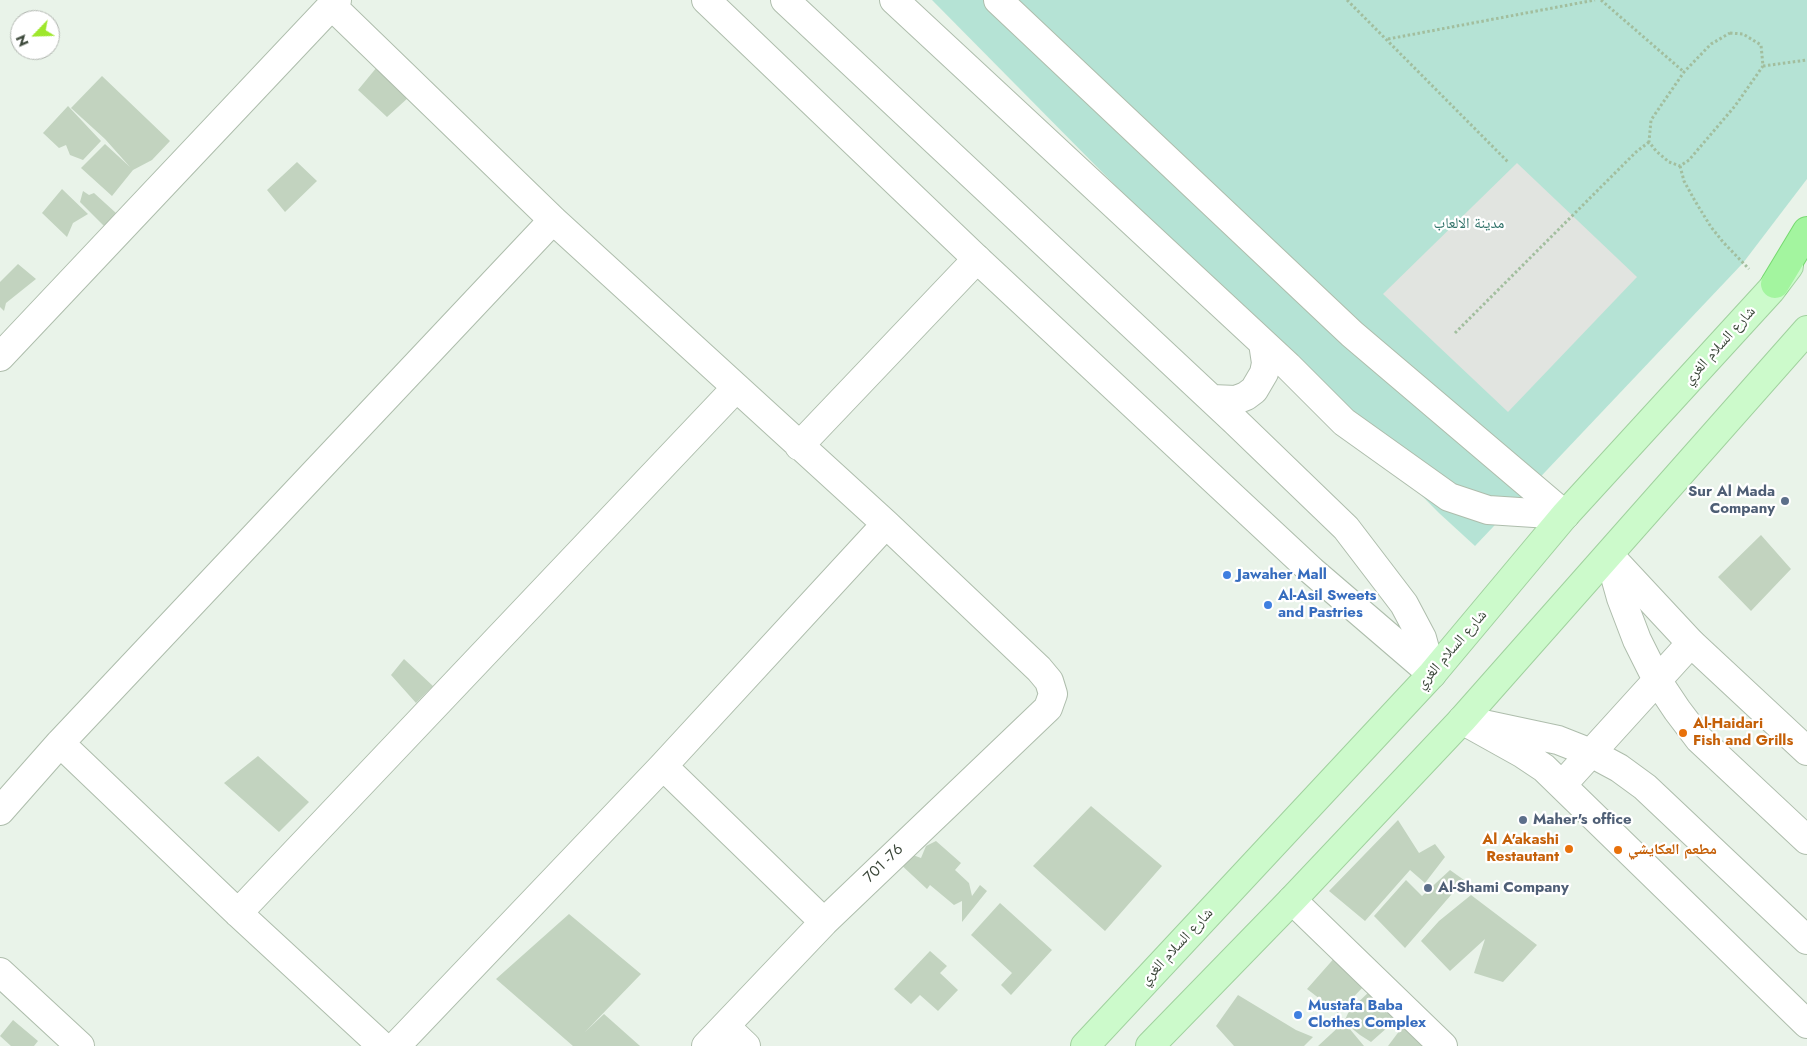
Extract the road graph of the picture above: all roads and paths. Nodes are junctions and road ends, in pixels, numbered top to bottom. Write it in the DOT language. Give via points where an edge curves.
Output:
graph roads {
  1 [pos="706,0"];
  2 [pos="785,0"];
  3 [pos="894,0"];
  4 [pos="998,0"];
  5 [pos="1347,0"];
  6 [pos="1594,0"];
  7 [pos="1601,0"];
  8 [pos="334,3"];
  9 [pos="1388,39"];
  10 [pos="1807,60"];
  11 [pos="1763,66"];
  12 [pos="1684,72"];
  13 [pos="1649,142"];
  14 [pos="1508,162"];
  15 [pos="1680,166"];
  16 [pos="553,220"];
  17 [pos="1807,230"];
  18 [pos="1807,243"];
  19 [pos="977,259"];
  20 [pos="1773,287"];
  21 [pos="1807,330"];
  22 [pos="1455,334"];
  23 [pos="1263,343"];
  24 [pos="1,352"];
  25 [pos="736,388"];
  26 [pos="1212,399"];
  27 [pos="800,446"];
  28 [pos="1565,515"];
  29 [pos="886,524"];
  30 [pos="1610,555"];
  31 [pos="1691,643"];
  32 [pos="1432,674"];
  33 [pos="1657,680"];
  34 [pos="1462,720"];
  35 [pos="60,743"];
  36 [pos="1807,751"];
  37 [pos="1591,753"];
  38 [pos="663,766"];
  39 [pos="1562,785"];
  40 [pos="1,807"];
  41 [pos="1807,840"];
  42 [pos="1292,900"];
  43 [pos="238,913"];
  44 [pos="824,922"];
  45 [pos="1807,940"];
  46 [pos="0,972"];
  47 [pos="1807,1024"];
  48 [pos="725,1026"];
  49 [pos="80,1046"];
  50 [pos="382,1046"];
  51 [pos="396,1046"];
  52 [pos="706,1046"];
  53 [pos="746,1046"];
  54 [pos="1085,1046"];
  55 [pos="1150,1046"];
  56 [pos="1443,1046"];
  1 -- 19 [label="street"];
  2 -- 26 [label="street"];
  3 -- 23 [label="street"];
  4 -- 28 [label="street" via="1352,334"];
  5 -- 9 [label="path"];
  6 -- 9 [label="path"];
  7 -- 12 [label="path"];
  8 -- 16 [label="street"];
  8 -- 24 [label="street"];
  9 -- 14 [label="path"];
  10 -- 11 [label="path"];
  11 -- 12 [label="path" via="1761,45 1743,34 1730,33 1711,44"];
  11 -- 15 [label="path" via="1705,144"];
  12 -- 13 [label="path" via="1651,120"];
  13 -- 15 [label="path" via="1669,162"];
  13 -- 22 [label="path"];
  15 -- 20 [label="path" via="1694,201 1711,227"];
  16 -- 25 [label="street"];
  16 -- 35 [label="street"];
  17 -- 20 [label="main road"];
  18 -- 20 [label="main road, شارع السلام الغري"];
  19 -- 27 [label="street"];
  19 -- 32 [label="street" via="1312,571"];
  20 -- 28 [label="main road, شارع السلام الغري"];
  21 -- 30 [label="main road"];
  23 -- 26 [label="street" via="1264,373 1254,390 1236,400"];
  23 -- 28 [label="street" via="1344,422 1449,497 1488,510"];
  25 -- 27 [label="street"];
  25 -- 43 [label="street"];
  26 -- 32 [label="street" via="1346,528 1404,604 1422,638"];
  27 -- 29 [label="street"];
  28 -- 32 [label="main road, شارع السلام الغري"];
  29 -- 38 [label="street"];
  29 -- 44 [label="street, 701 -76" via="1040,669 1053,694 1048,708"];
  30 -- 31 [label="street"];
  30 -- 33 [label="street" via="1621,598"];
  30 -- 34 [label="main road"];
  31 -- 33 [label="street"];
  31 -- 36 [label="street"];
  32 -- 54 [label="main road, شارع السلام الغري"];
  33 -- 37 [label="street"];
  33 -- 41 [label="street" via="1700,738"];
  34 -- 37 [label="street" via="1524,731"];
  34 -- 39 [label="street" via="1523,754"];
  34 -- 42 [label="main road"];
  35 -- 40 [label="street"];
  35 -- 43 [label="street"];
  37 -- 39 [label="street"];
  37 -- 45 [label="street" via="1619,768 1645,788"];
  38 -- 44 [label="street"];
  38 -- 51 [label="street"];
  39 -- 47 [label="street"];
  42 -- 55 [label="main road"];
  42 -- 56 [label="street"];
  43 -- 50 [label="street"];
  44 -- 48 [label="street, 701 -76"];
  46 -- 49 [label="street"];
  48 -- 52 [label="street, 701 -76"];
  48 -- 53 [label="street"];
}
